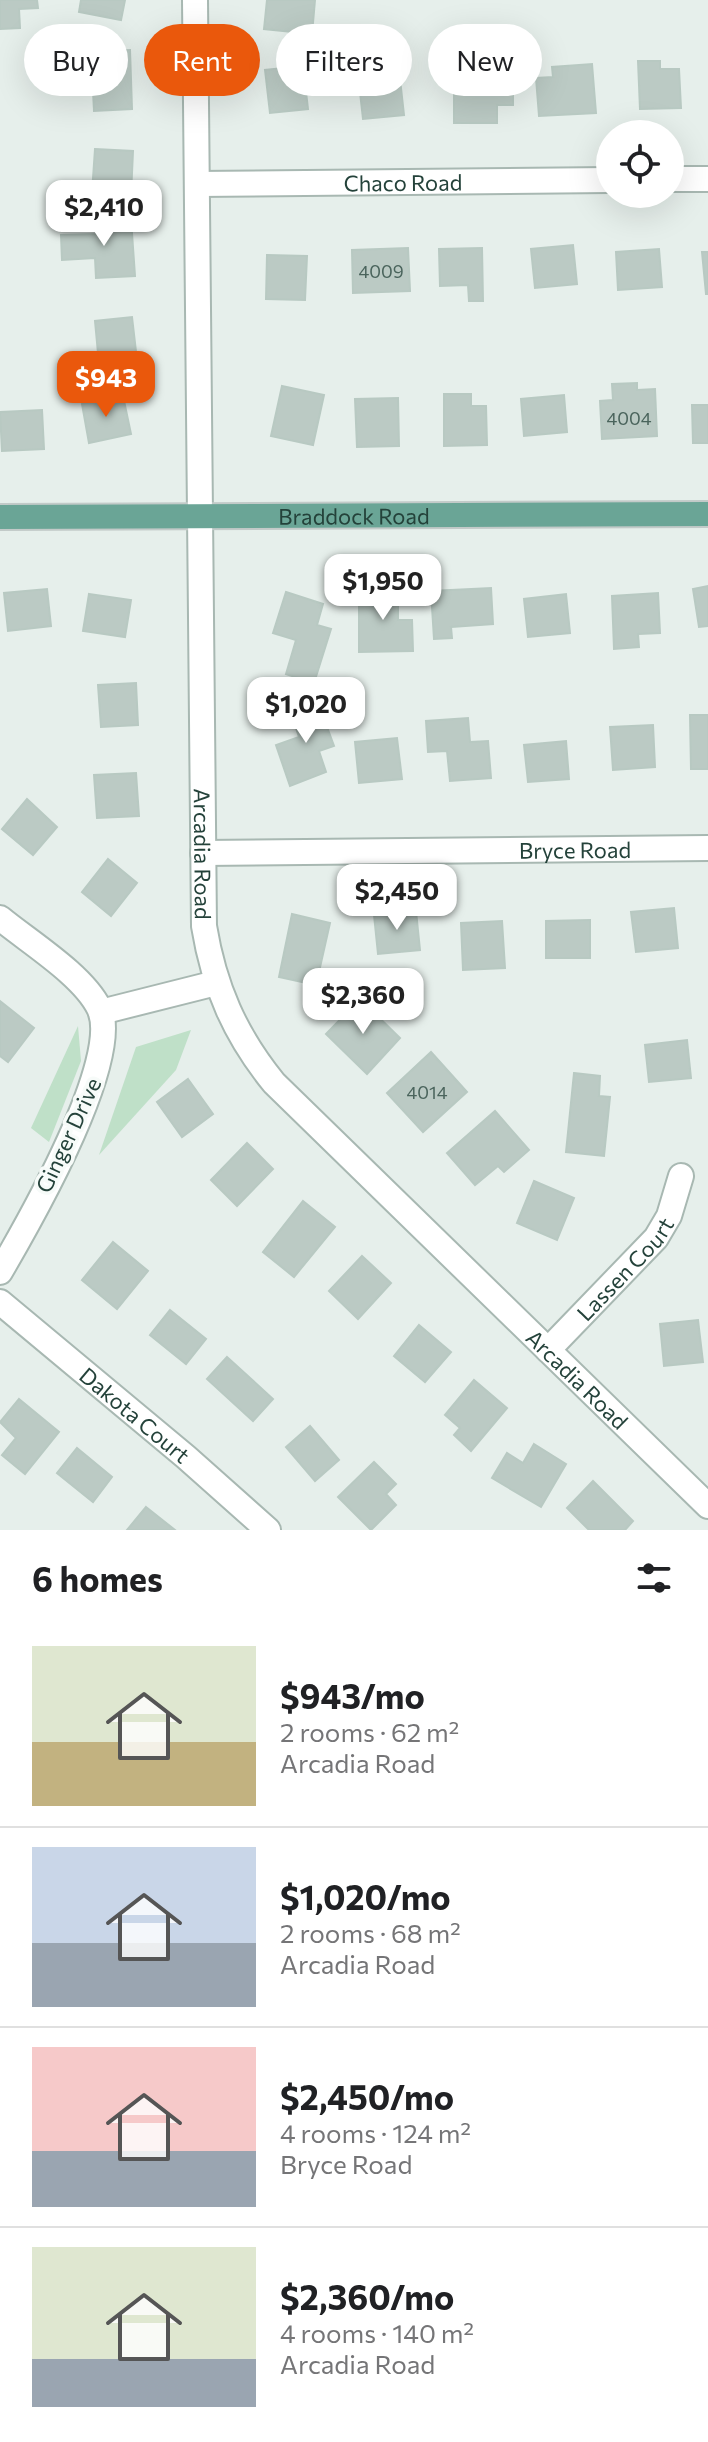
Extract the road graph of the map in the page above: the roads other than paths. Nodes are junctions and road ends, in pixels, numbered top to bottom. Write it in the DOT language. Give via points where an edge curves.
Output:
graph roads {
  1 [pos="195,0"];
  2 [pos="684,179"];
  3 [pos="708,179"];
  4 [pos="596,180"];
  5 [pos="197,184"];
  6 [pos="708,514"];
  7 [pos="0,517"];
  8 [pos="200,519"];
  9 [pos="708,848"];
  10 [pos="203,853"];
  11 [pos="0,918"];
  12 [pos="216,983"];
  13 [pos="101,1012"];
  14 [pos="681,1176"];
  15 [pos="0,1272"];
  16 [pos="0,1302"];
  17 [pos="548,1350"];
  18 [pos="708,1506"];
  19 [pos="268,1530"];
  1 -- 5 [label="street, Arcadia Road"];
  2 -- 3 [label="street"];
  4 -- 5 [label="street, Chaco Road"];
  5 -- 8 [label="street, Arcadia Road"];
  6 -- 8 [label="main road, Braddock Road"];
  7 -- 8 [label="main road, Braddock Road"];
  8 -- 10 [label="street, Arcadia Road"];
  9 -- 10 [label="street, Bryce Road"];
  10 -- 12 [label="street, Arcadia Road" via="204,926"];
  11 -- 13 [label="street" via="81,984"];
  12 -- 13 [label="street"];
  12 -- 17 [label="street, Arcadia Road" via="249,1052 274,1083"];
  13 -- 15 [label="street, Ginger Drive" via="106,1028 96,1081"];
  14 -- 17 [label="street, Lassen Court" via="656,1238"];
  16 -- 19 [label="street, Dakota Court"];
  17 -- 18 [label="street, Arcadia Road"];
}
